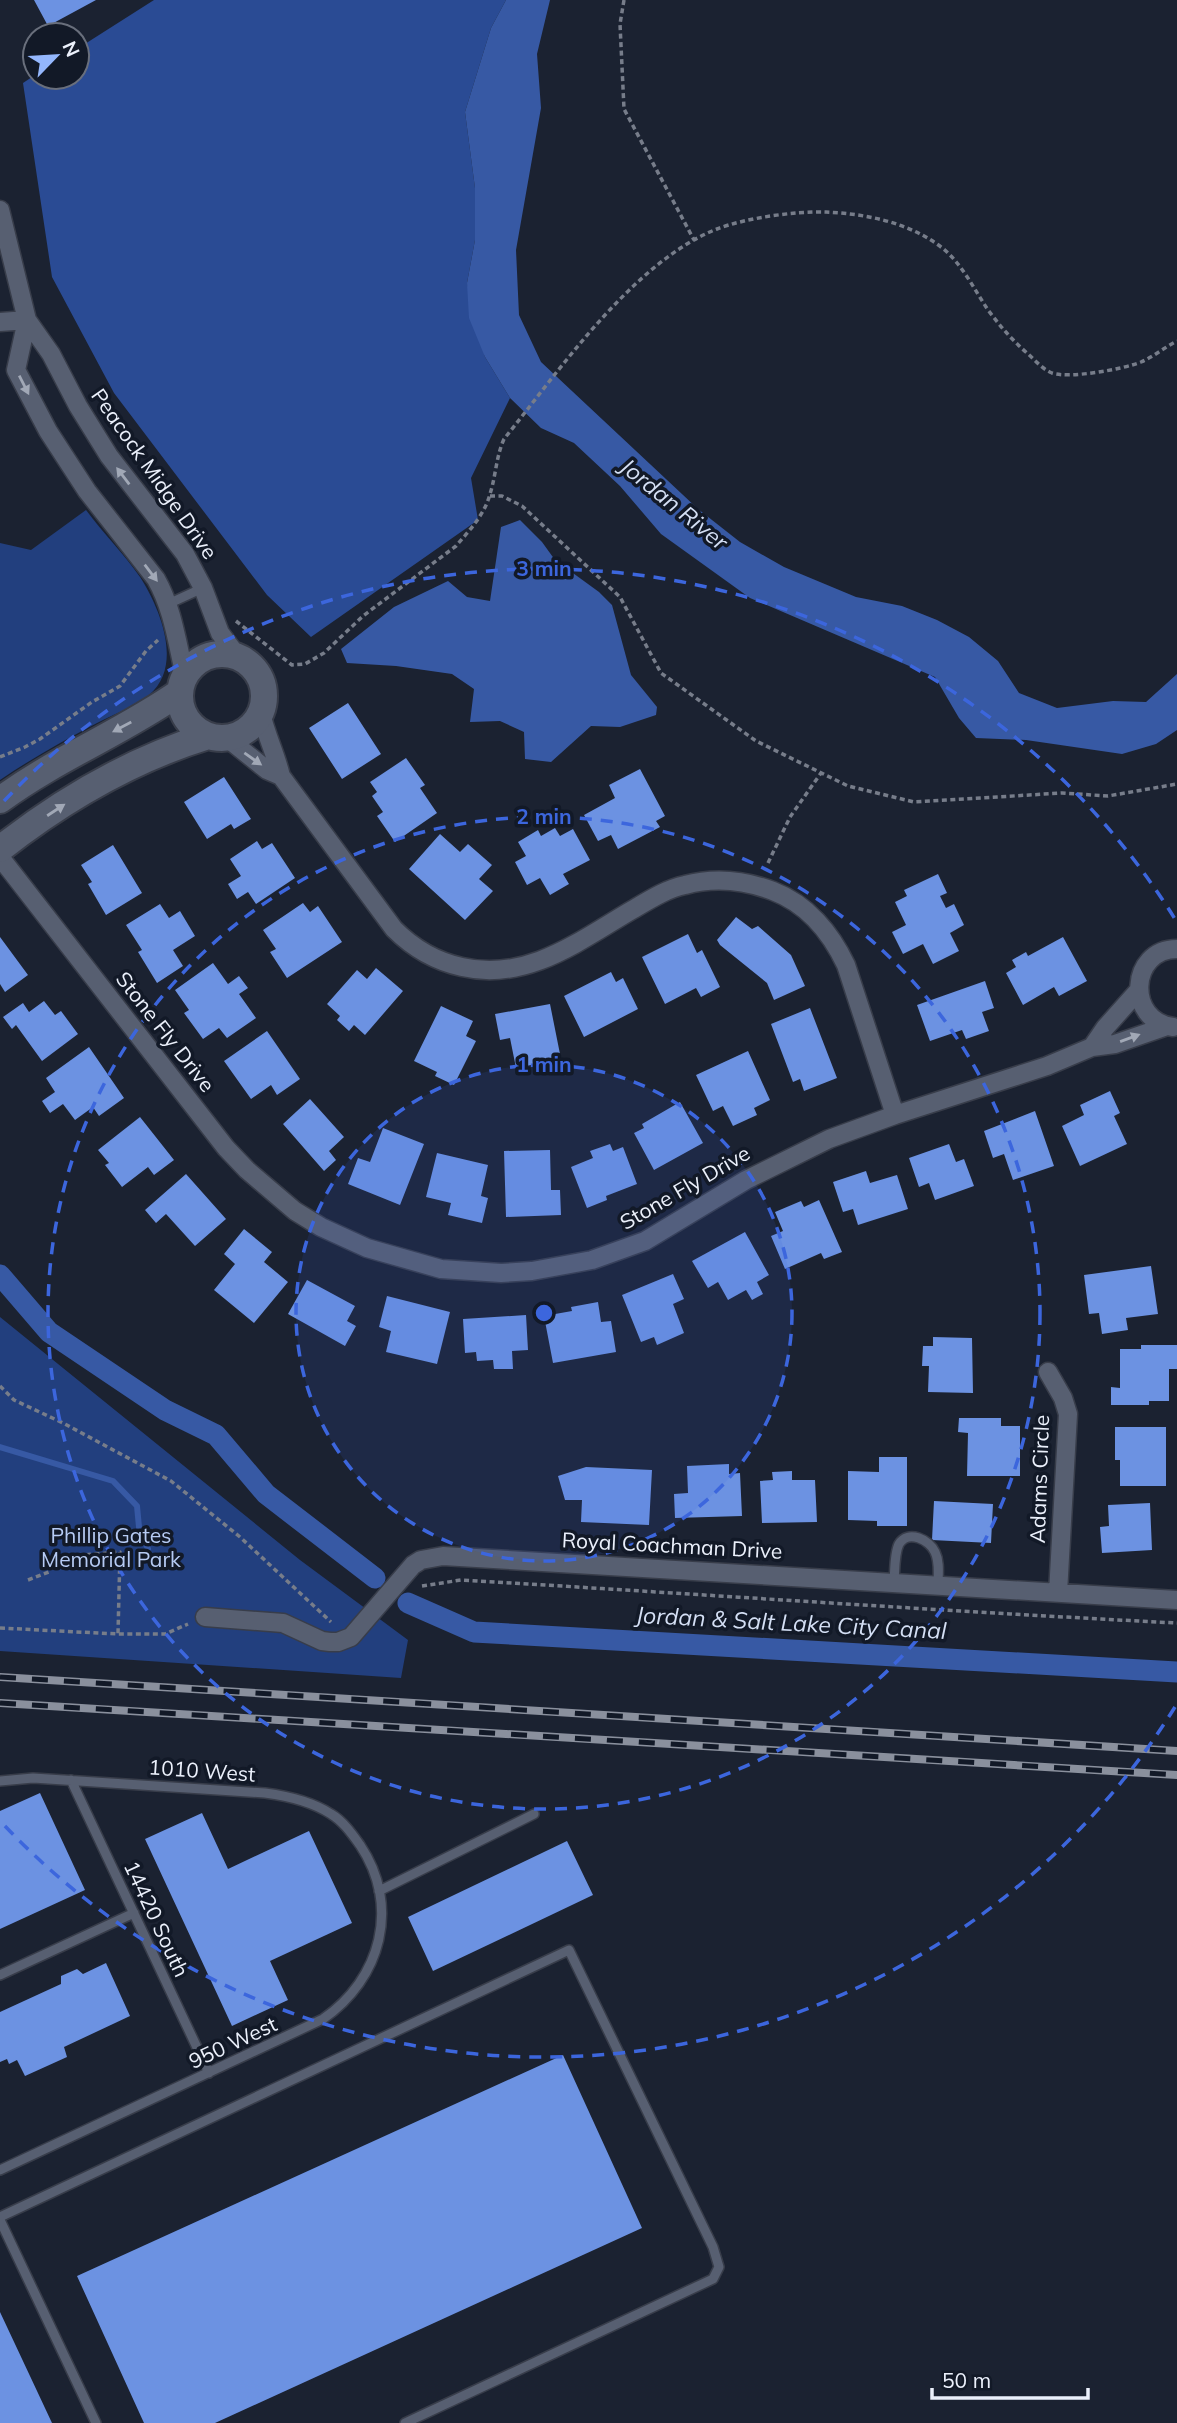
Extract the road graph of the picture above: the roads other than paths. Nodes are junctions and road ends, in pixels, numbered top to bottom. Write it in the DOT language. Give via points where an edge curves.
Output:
graph roads {
  1 [pos="0,210"];
  2 [pos="27,320"];
  3 [pos="0,322"];
  4 [pos="203,588"];
  5 [pos="169,604"];
  6 [pos="237,657"];
  7 [pos="182,684"];
  8 [pos="261,713"];
  9 [pos="217,737"];
  10 [pos="281,776"];
  11 [pos="0,800"];
  12 [pos="0,849"];
  13 [pos="0,856"];
  14 [pos="1177,948"];
  15 [pos="1138,991"];
  16 [pos="1172,1027"];
  17 [pos="1092,1047"];
  18 [pos="895,1115"];
  19 [pos="1048,1372"];
  20 [pos="894,1583"];
  21 [pos="938,1585"];
  22 [pos="1058,1592"];
  23 [pos="1177,1600"];
  24 [pos="205,1617"];
  25 [pos="71,1780"];
  26 [pos="0,1781"];
  27 [pos="534,1814"];
  28 [pos="373,1867"];
  29 [pos="379,1891"];
  30 [pos="134,1913"];
  31 [pos="0,1975"];
  32 [pos="209,2073"];
  33 [pos="0,2170"];
  34 [pos="0,2218"];
  35 [pos="96,2423"];
  36 [pos="405,2423"];
  1 -- 2 [label="street, Peacock Midge Drive"];
  2 -- 3 [label="street"];
  4 -- 2 [label="street, Peacock Midge Drive, one-way" via="175,540 92,430"];
  2 -- 5 [label="street, Peacock Midge Drive, one-way" via="16,370 86,491 156,579"];
  4 -- 5 [label="lane"];
  4 -- 6 [label="street, Peacock Midge Drive" via="220,633"];
  5 -- 7 [label="street, Peacock Midge Drive"];
  6 -- 7 [label="street" via="213,654 202,659"];
  6 -- 8 [label="street" via="248,662 261,680"];
  7 -- 9 [label="street" via="181,706 187,719 196,729"];
  7 -- 11 [label="street, one-way" via="137,720 44,770"];
  8 -- 9 [label="street" via="247,730"];
  8 -- 10 [label="street"];
  9 -- 10 [label="street, one-way"];
  12 -- 9 [label="street, one-way" via="55,810 158,753"];
  10 -- 18 [label="street" via="394,929 418,950 451,965 490,971 539,962 683,885 723,879 779,894 813,916 838,947"];
  13 -- 18 [label="street, Stone Fly Drive" via="247,1170 321,1227 415,1264 502,1273 592,1260 645,1241 799,1152"];
  14 -- 15 [label="street" via="1150,959"];
  15 -- 16 [label="street" via="1147,1013"];
  15 -- 17 [label="street"];
  17 -- 16 [label="street, Stone Fly Drive, one-way"];
  17 -- 18 [label="street, Stone Fly Drive"];
  19 -- 22 [label="street, Adams Circle" via="1068,1414"];
  20 -- 21 [label="street, Royal Coachman Drive"];
  20 -- 21 [label="lane" via="898,1546 912,1536 935,1550"];
  20 -- 24 [label="street, Royal Coachman Drive" via="443,1556 413,1565 351,1637 338,1642 322,1641 283,1623"];
  21 -- 22 [label="street, Royal Coachman Drive"];
  22 -- 23 [label="street, Royal Coachman Drive"];
  25 -- 26 [label="lane, 1010 West"];
  25 -- 28 [label="lane, 1010 West" via="300,1799 338,1819"];
  25 -- 30 [label="lane, 14420 South"];
  27 -- 29 [label="lane"];
  28 -- 29 [label="lane, 950 West"];
  29 -- 32 [label="lane, 950 West" via="376,1950 365,1977 346,2001 310,2026"];
  30 -- 31 [label="lane"];
  30 -- 32 [label="lane, 14420 South"];
  32 -- 33 [label="lane, 950 West"];
  34 -- 35 [label="lane"];
  34 -- 36 [label="lane" via="569,1950 719,2267 713,2279"];
}
